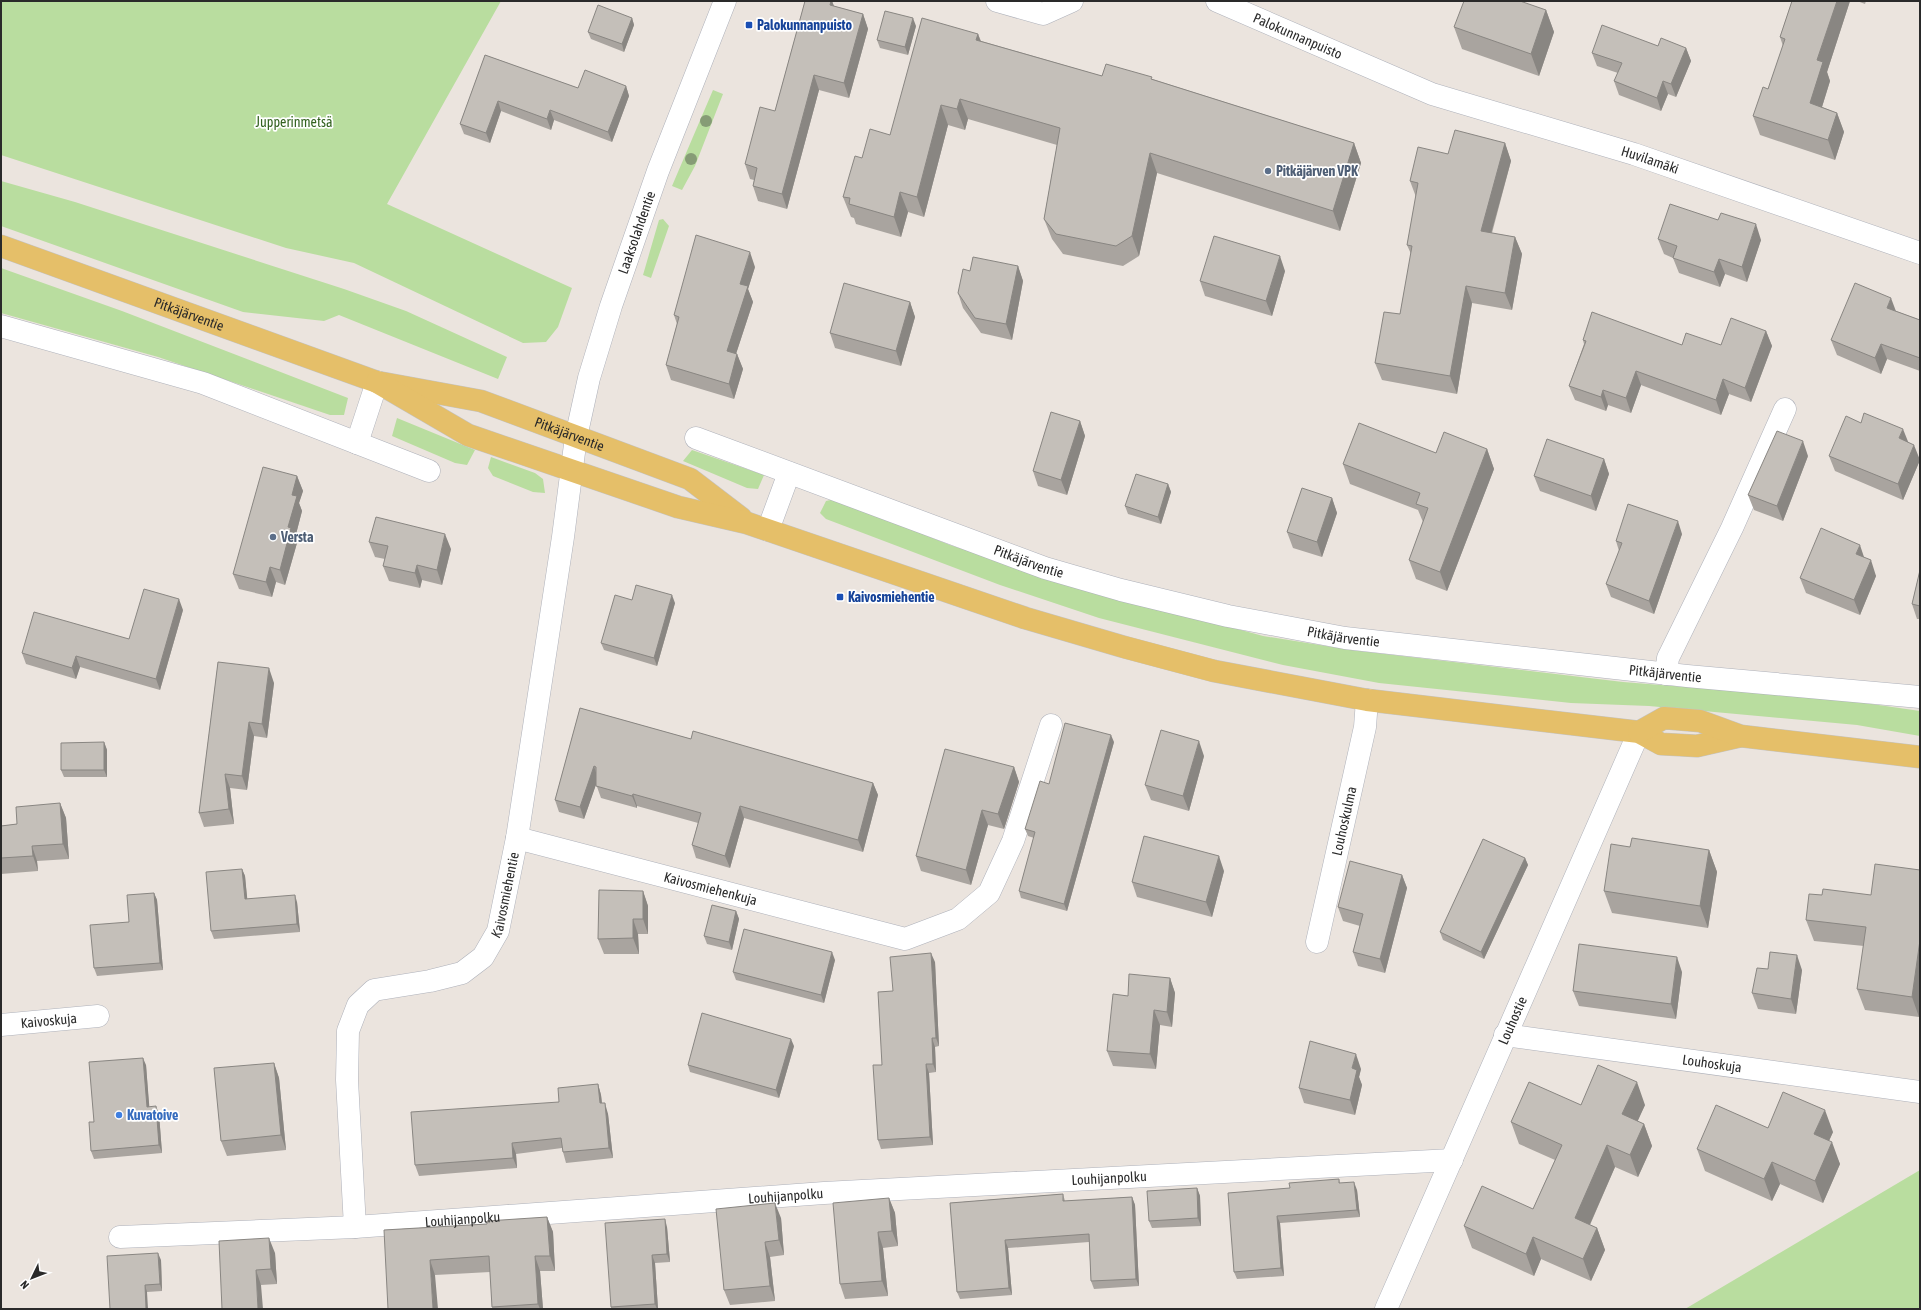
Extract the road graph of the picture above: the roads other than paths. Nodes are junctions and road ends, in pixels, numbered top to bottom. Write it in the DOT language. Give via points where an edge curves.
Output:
graph roads {
  1 [pos="725,1"];
  2 [pos="997,1"];
  3 [pos="1072,1"];
  4 [pos="1217,1"];
  5 [pos="1379,70"];
  6 [pos="1,246"];
  7 [pos="1920,253"];
  8 [pos="1,326"];
  9 [pos="378,382"];
  10 [pos="1785,409"];
  11 [pos="576,436"];
  12 [pos="696,438"];
  13 [pos="357,443"];
  14 [pos="429,471"];
  15 [pos="571,471"];
  16 [pos="789,473"];
  17 [pos="747,522"];
  18 [pos="768,530"];
  19 [pos="1666,674"];
  20 [pos="1920,697"];
  21 [pos="1367,700"];
  22 [pos="1051,725"];
  23 [pos="1639,732"];
  24 [pos="1920,757"];
  25 [pos="517,838"];
  26 [pos="1317,942"];
  27 [pos="98,1016"];
  28 [pos="1,1024"];
  29 [pos="1505,1035"];
  30 [pos="1920,1092"];
  31 [pos="1452,1160"];
  32 [pos="355,1227"];
  33 [pos="120,1237"];
  34 [pos="1386,1309"];
  1 -- 11 [label="street, Laaksolahdentie" via="658,171 611,306 589,378"];
  2 -- 3 [label="street" via="1043,14"];
  4 -- 5 [label="street, Palokunnanpuisto"];
  5 -- 7 [label="street, Huvilamäki" via="1432,94 1634,154"];
  6 -- 9 [label="main road, Pitkäjärventie"];
  8 -- 13 [label="street" via="204,383"];
  9 -- 11 [label="main road, Pitkäjärventie" via="481,401"];
  9 -- 13 [label="street"];
  9 -- 15 [label="main road, Pitkäjärventie" via="468,435"];
  10 -- 19 [label="street" via="1732,528 1668,658"];
  11 -- 15 [label="street, Laaksolahdentie"];
  11 -- 17 [label="main road, Pitkäjärventie" via="690,479"];
  12 -- 16 [label="street, Pitkäjärventie"];
  13 -- 14 [label="street"];
  15 -- 17 [label="main road, Pitkäjärventie" via="678,507"];
  15 -- 25 [label="street, Kaivosmiehentie"];
  16 -- 18 [label="street"];
  16 -- 19 [label="street, Pitkäjärventie" via="1045,568 1120,590 1228,616 1345,638"];
  17 -- 18 [label="main road, Pitkäjärventie"];
  18 -- 21 [label="main road, Pitkäjärventie" via="1025,618 1124,647 1214,671"];
  19 -- 20 [label="street, Pitkäjärventie"];
  21 -- 23 [label="main road, Pitkäjärventie"];
  21 -- 26 [label="street, Louhoskulma" via="1365,727"];
  22 -- 25 [label="street, Kaivosmiehenkuja" via="1013,841 989,893 958,919 904,939"];
  23 -- 24 [label="main road, Pitkäjärventie" via="1661,744 1697,746 1741,736"];
  23 -- 29 [label="street, Louhostie"];
  25 -- 32 [label="street, Kaivosmiehentie" via="498,931 483,957 462,973 374,990 358,1005 348,1031 347,1080"];
  27 -- 28 [label="street, Kaivoskuja"];
  29 -- 30 [label="street, Louhoskuja"];
  29 -- 31 [label="street, Louhostie"];
  31 -- 32 [label="street, Louhijanpolku" via="824,1193"];
  31 -- 34 [label="street, Louhostie"];
  32 -- 33 [label="street, Louhijanpolku"];
}
